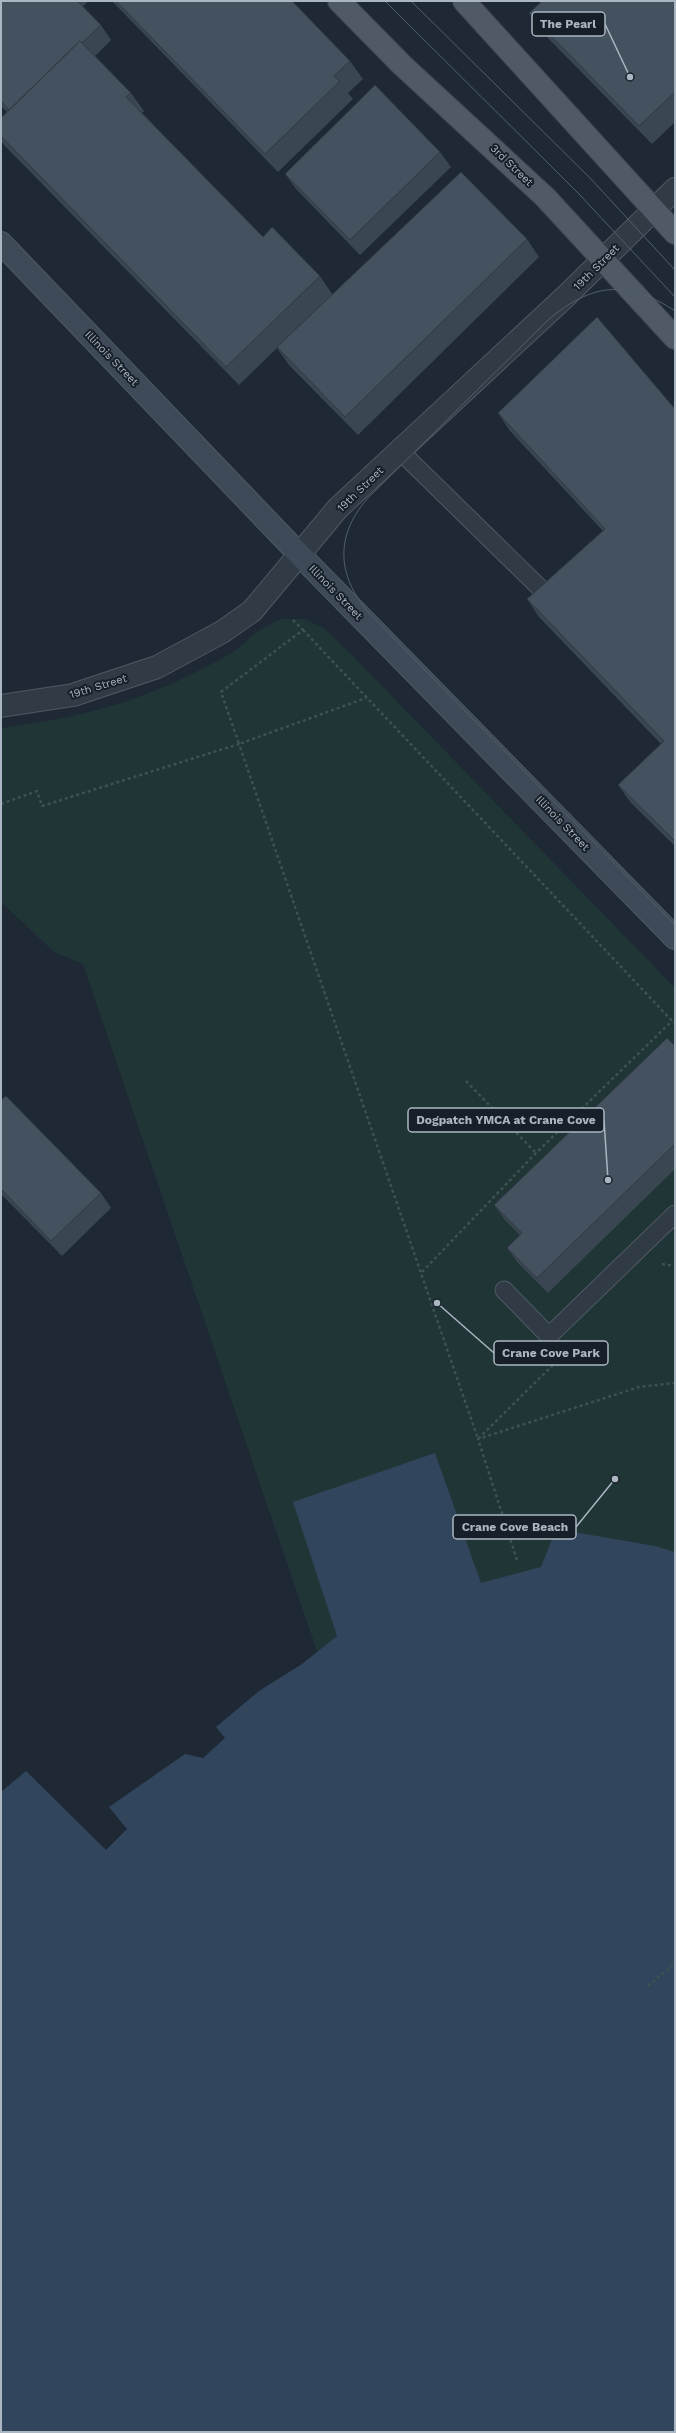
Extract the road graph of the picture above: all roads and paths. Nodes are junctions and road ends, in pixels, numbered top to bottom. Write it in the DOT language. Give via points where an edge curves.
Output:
graph roads {
  1 [pos="339,1"];
  2 [pos="464,1"];
  3 [pos="675,189"];
  4 [pos="654,210"];
  5 [pos="675,233"];
  6 [pos="1,243"];
  7 [pos="604,259"];
  8 [pos="675,338"];
  9 [pos="399,450"];
  10 [pos="299,554"];
  11 [pos="540,588"];
  12 [pos="293,620"];
  13 [pos="302,630"];
  14 [pos="366,698"];
  15 [pos="1,706"];
  16 [pos="240,744"];
  17 [pos="1,804"];
  18 [pos="675,938"];
  19 [pos="672,1020"];
  20 [pos="675,1024"];
  21 [pos="466,1081"];
  22 [pos="536,1153"];
  23 [pos="675,1214"];
  24 [pos="422,1272"];
  25 [pos="504,1290"];
  26 [pos="675,1384"];
  27 [pos="478,1439"];
  28 [pos="517,1560"];
  29 [pos="675,1963"];
  30 [pos="648,1986"];
  1 -- 7 [label="main road, 3rd Street" via="402,65 545,197"];
  2 -- 4 [label="main road"];
  3 -- 4 [label="street, 19th Street"];
  4 -- 5 [label="main road"];
  4 -- 7 [label="street, 19th Street"];
  6 -- 10 [label="street, Illinois Street"];
  7 -- 8 [label="main road, 3rd Street"];
  7 -- 9 [label="street, 19th Street"];
  9 -- 10 [label="street, 19th Street" via="338,508"];
  9 -- 11 [label="lane"];
  10 -- 15 [label="street, 19th Street" via="252,610 222,632 190,650 157,666 73,695"];
  10 -- 18 [label="street, Illinois Street"];
  12 -- 13 [label="path"];
  13 -- 14 [label="path"];
  13 -- 16 [label="path" via="221,692"];
  14 -- 16 [label="path"];
  14 -- 19 [label="path"];
  16 -- 17 [label="path" via="42,806 36,792"];
  16 -- 24 [label="path"];
  19 -- 20 [label="path"];
  19 -- 22 [label="path"];
  21 -- 22 [label="path"];
  22 -- 24 [label="path"];
  23 -- 25 [label="lane" via="549,1336"];
  24 -- 27 [label="path"];
  26 -- 27 [label="path" via="639,1387"];
  27 -- 28 [label="path"];
  29 -- 30 [label="path"];
}
